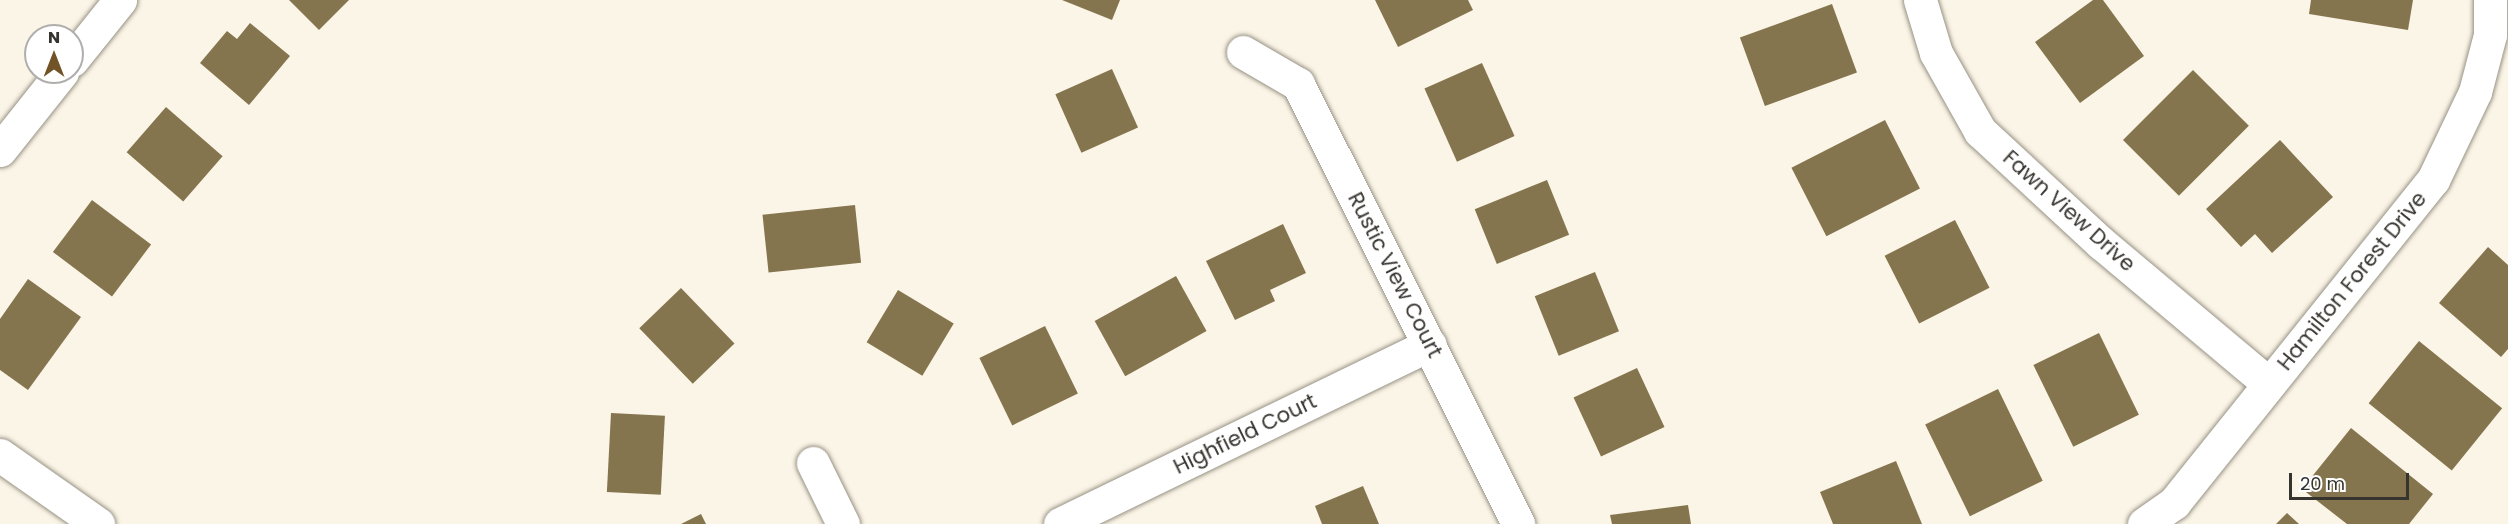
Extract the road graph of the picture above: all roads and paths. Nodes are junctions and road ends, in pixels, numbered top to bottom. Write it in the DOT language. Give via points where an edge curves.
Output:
graph roads {
  1 [pos="120,0"];
  2 [pos="1920,0"];
  3 [pos="2490,0"];
  4 [pos="84,45"];
  5 [pos="1243,52"];
  6 [pos="52,84"];
  7 [pos="0,150"];
  8 [pos="1430,345"];
  9 [pos="2270,384"];
  10 [pos="0,455"];
  11 [pos="813,463"];
  12 [pos="98,524"];
  13 [pos="843,524"];
  14 [pos="1060,524"];
  15 [pos="1518,524"];
  16 [pos="2144,524"];
  1 -- 4 [label="street"];
  2 -- 9 [label="street, Fawn View Drive" via="1936,53 1980,131 2101,243"];
  3 -- 9 [label="street, Hamilton Forest Drive" via="2490,35 2475,92 2433,180"];
  5 -- 8 [label="street, Rustic View Court" via="1298,84"];
  6 -- 7 [label="street"];
  8 -- 14 [label="street, Highfield Court"];
  8 -- 15 [label="street, Rustic View Court"];
  9 -- 16 [label="street, Hamilton Forest Drive" via="2174,503"];
  10 -- 12 [label="street"];
  11 -- 13 [label="street"];
}
